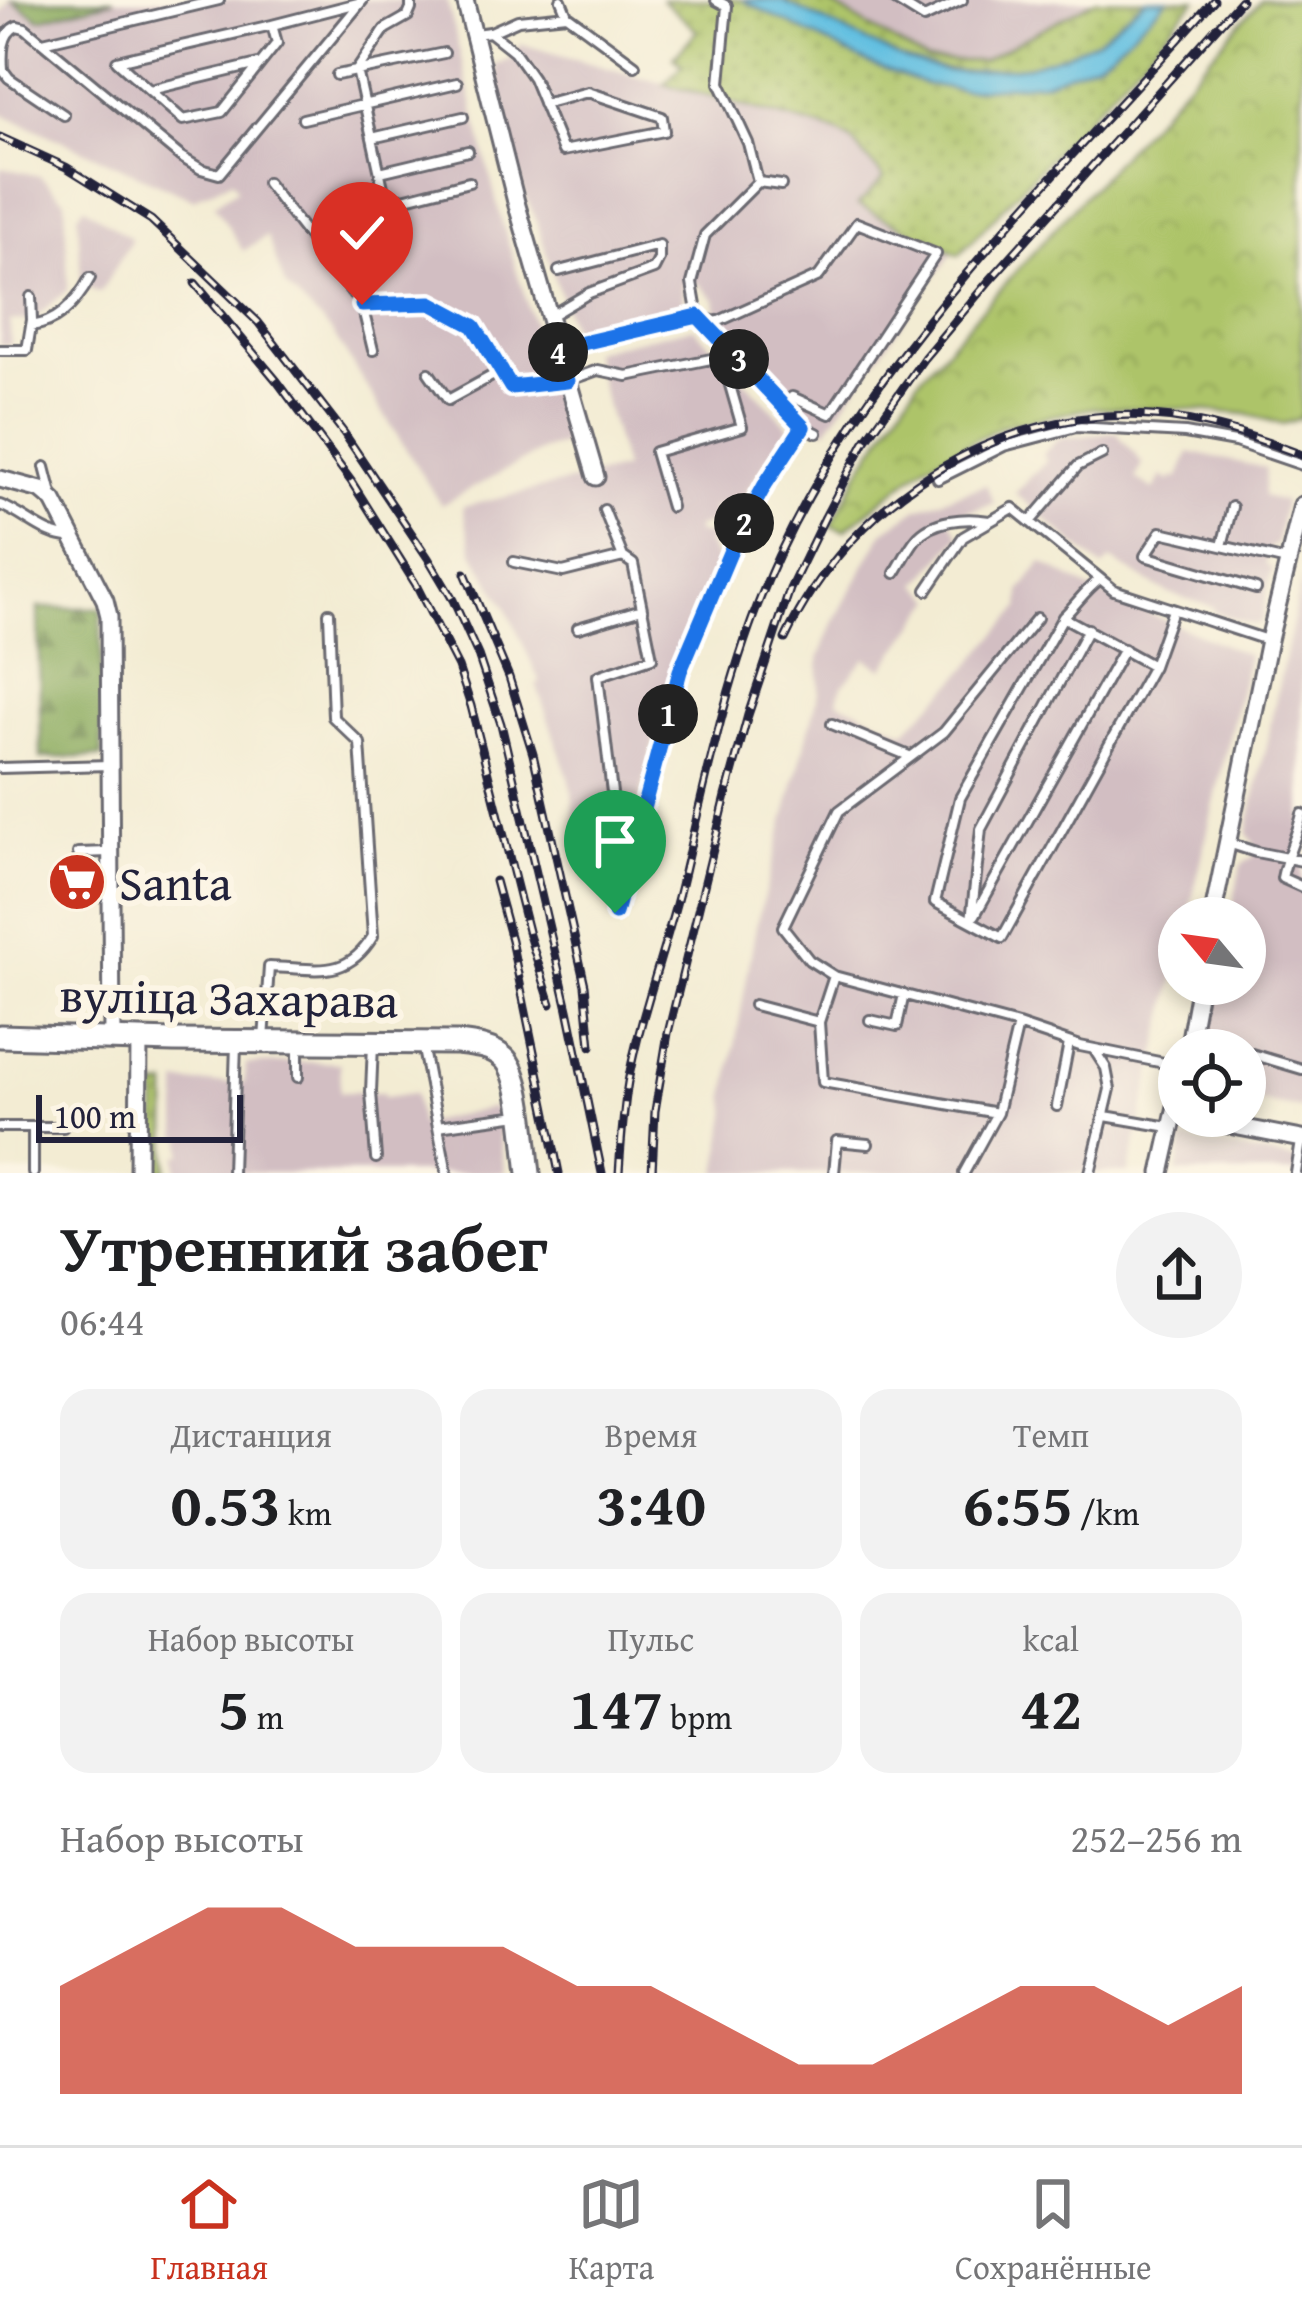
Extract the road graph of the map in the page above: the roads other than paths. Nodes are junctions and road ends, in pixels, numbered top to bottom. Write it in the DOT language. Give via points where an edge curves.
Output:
graph roads {
  1 [pos="219,0"];
  2 [pos="411,0"];
  3 [pos="561,0"];
  4 [pos="716,0"];
  5 [pos="962,0"];
  6 [pos="361,1"];
  7 [pos="469,1"];
  8 [pos="900,2"];
  9 [pos="568,15"];
  10 [pos="272,25"];
  11 [pos="482,33"];
  12 [pos="43,43"];
  13 [pos="444,53"];
  14 [pos="262,63"];
  15 [pos="635,65"];
  16 [pos="357,70"];
  17 [pos="337,75"];
  18 [pos="457,83"];
  19 [pos="148,91"];
  20 [pos="543,104"];
  21 [pos="365,105"];
  22 [pos="64,115"];
  23 [pos="463,116"];
  24 [pos="303,119"];
  25 [pos="373,138"];
  26 [pos="468,151"];
  27 [pos="380,172"];
  28 [pos="267,182"];
  29 [pos="469,182"];
  30 [pos="758,182"];
  31 [pos="781,185"];
  32 [pos="328,208"];
  33 [pos="560,271"];
  34 [pos="336,272"];
  35 [pos="90,278"];
  36 [pos="32,297"];
  37 [pos="362,305"];
  38 [pos="698,316"];
  39 [pos="548,317"];
  40 [pos="31,326"];
  41 [pos="557,349"];
  42 [pos="0,350"];
  43 [pos="373,350"];
  44 [pos="501,371"];
  45 [pos="429,373"];
  46 [pos="567,381"];
  47 [pos="792,398"];
  48 [pos="803,427"];
  49 [pos="818,434"];
  50 [pos="1102,454"];
  51 [pos="1302,465"];
  52 [pos="45,467"];
  53 [pos="596,477"];
  54 [pos="0,479"];
  55 [pos="938,479"];
  56 [pos="54,501"];
  57 [pos="0,505"];
  58 [pos="1302,505"];
  59 [pos="671,507"];
  60 [pos="1232,507"];
  61 [pos="604,511"];
  62 [pos="991,521"];
  63 [pos="1030,522"];
  64 [pos="73,537"];
  65 [pos="1222,546"];
  66 [pos="623,557"];
  67 [pos="514,562"];
  68 [pos="1288,562"];
  69 [pos="895,573"];
  70 [pos="1100,579"];
  71 [pos="1256,589"];
  72 [pos="927,590"];
  73 [pos="642,609"];
  74 [pos="1174,610"];
  75 [pos="329,613"];
  76 [pos="1063,617"];
  77 [pos="1037,618"];
  78 [pos="578,628"];
  79 [pos="1088,629"];
  80 [pos="1269,640"];
  81 [pos="1124,649"];
  82 [pos="1154,666"];
  83 [pos="832,724"];
  84 [pos="910,757"];
  85 [pos="110,765"];
  86 [pos="0,768"];
  87 [pos="612,793"];
  88 [pos="1302,814"];
  89 [pos="1226,843"];
  90 [pos="110,852"];
  91 [pos="78,853"];
  92 [pos="1286,858"];
  93 [pos="1302,861"];
  94 [pos="1302,887"];
  95 [pos="1217,897"];
  96 [pos="615,913"];
  97 [pos="971,921"];
  98 [pos="834,976"];
  99 [pos="904,994"];
  100 [pos="754,1005"];
  101 [pos="870,1020"];
  102 [pos="819,1022"];
  103 [pos="1018,1025"];
  104 [pos="0,1036"];
  105 [pos="112,1038"];
  106 [pos="139,1039"];
  107 [pos="236,1041"];
  108 [pos="264,1042"];
  109 [pos="298,1042"];
  110 [pos="373,1042"];
  111 [pos="421,1042"];
  112 [pos="1070,1043"];
  113 [pos="1094,1049"];
  114 [pos="1266,1058"];
  115 [pos="1158,1062"];
  116 [pos="1302,1069"];
  117 [pos="298,1077"];
  118 [pos="1057,1106"];
  119 [pos="997,1113"];
  120 [pos="520,1115"];
  121 [pos="1106,1117"];
  122 [pos="1158,1118"];
  123 [pos="0,1126"];
  124 [pos="438,1126"];
  125 [pos="33,1127"];
  126 [pos="63,1127"];
  127 [pos="1266,1133"];
  128 [pos="1171,1137"];
  129 [pos="1302,1139"];
  130 [pos="868,1144"];
  131 [pos="376,1158"];
  132 [pos="33,1173"];
  133 [pos="138,1173"];
  134 [pos="232,1173"];
  135 [pos="447,1173"];
  136 [pos="529,1173"];
  137 [pos="834,1173"];
  138 [pos="964,1173"];
  139 [pos="1090,1173"];
  140 [pos="1161,1173"];
  141 [pos="1295,1173"];
  1 -- 12 [label="lane"];
  2 -- 16 [label="lane" via="408,16 385,29"];
  3 -- 9 [label="lane"];
  4 -- 30 [label="lane" via="727,6 720,83"];
  5 -- 8 [label="lane" via="924,18"];
  6 -- 10 [label="lane"];
  6 -- 12 [label="lane" via="219,174 181,157"];
  7 -- 11 [label="street"];
  9 -- 11 [label="lane"];
  9 -- 15 [label="lane"];
  10 -- 14 [label="lane" via="278,43"];
  10 -- 19 [label="lane" via="117,61"];
  11 -- 20 [label="lane" via="514,51"];
  11 -- 39 [label="street"];
  12 -- 22 [label="lane" via="26,28 11,28 4,70"];
  13 -- 16 [label="lane"];
  14 -- 19 [label="lane"];
  14 -- 19 [label="lane" via="222,112 183,120"];
  16 -- 17 [label="lane"];
  16 -- 21 [label="lane"];
  18 -- 21 [label="lane"];
  20 -- 20 [label="lane" via="562,151 664,131 662,116 589,92"];
  21 -- 24 [label="lane"];
  21 -- 25 [label="lane"];
  23 -- 25 [label="lane"];
  25 -- 27 [label="lane"];
  26 -- 27 [label="lane"];
  27 -- 29 [label="lane" via="387,207"];
  28 -- 34 [label="lane"];
  30 -- 31 [label="lane"];
  30 -- 38 [label="lane" via="705,236 692,284"];
  32 -- 34 [label="lane" via="339,242"];
  33 -- 39 [label="lane" via="658,245 654,269"];
  34 -- 37 [label="lane"];
  35 -- 40 [label="lane" via="69,308"];
  36 -- 40 [label="lane"];
  37 -- 43 [label="lane"];
  37 -- 44 [label="lane" via="431,303 474,326"];
  38 -- 41 [label="lane"];
  38 -- 47 [label="lane" via="717,322 819,276 857,223 936,254 830,414"];
  38 -- 48 [label="lane"];
  39 -- 41 [label="street"];
  40 -- 42 [label="lane" via="27,350"];
  41 -- 46 [label="street"];
  44 -- 45 [label="lane" via="448,400"];
  44 -- 46 [label="lane" via="511,387"];
  46 -- 53 [label="street"];
  46 -- 59 [label="lane" via="598,370 627,376 711,359 728,375 742,427 655,452"];
  48 -- 49 [label="lane"];
  48 -- 96 [label="lane" via="737,536 686,655"];
  50 -- 63 [label="lane" via="1078,466"];
  51 -- 55 [label="lane" via="1202,436 1076,427 1004,446"];
  52 -- 56 [label="lane"];
  54 -- 56 [label="street"];
  56 -- 64 [label="street"];
  57 -- 64 [label="lane"];
  58 -- 68 [label="street"];
  60 -- 65 [label="lane"];
  61 -- 66 [label="lane"];
  62 -- 63 [label="lane" via="1013,508"];
  62 -- 69 [label="lane" via="951,520 919,535"];
  62 -- 72 [label="lane" via="963,538"];
  63 -- 70 [label="lane"];
  64 -- 85 [label="street" via="109,616"];
  65 -- 68 [label="lane"];
  65 -- 71 [label="lane" via="1161,532 1145,556"];
  66 -- 67 [label="lane" via="562,572"];
  66 -- 73 [label="lane" via="633,564"];
  68 -- 80 [label="street"];
  70 -- 74 [label="lane"];
  70 -- 76 [label="lane"];
  73 -- 78 [label="lane"];
  73 -- 87 [label="lane" via="652,658 598,676"];
  74 -- 80 [label="lane"];
  74 -- 82 [label="lane"];
  75 -- 108 [label="lane" via="333,718 360,743 373,936 361,957 341,968 269,967"];
  76 -- 79 [label="lane"];
  76 -- 97 [label="lane" via="961,798 935,902"];
  77 -- 84 [label="lane" via="944,732"];
  79 -- 81 [label="lane"];
  79 -- 97 [label="lane" via="981,829"];
  80 -- 89 [label="street"];
  81 -- 82 [label="lane"];
  81 -- 97 [label="lane"];
  82 -- 97 [label="lane" via="1002,938"];
  83 -- 84 [label="lane"];
  84 -- 98 [label="lane" via="839,811 783,927"];
  85 -- 86 [label="lane"];
  85 -- 90 [label="street"];
  88 -- 92 [label="lane"];
  89 -- 92 [label="lane"];
  89 -- 95 [label="street"];
  90 -- 91 [label="lane"];
  90 -- 105 [label="street"];
  92 -- 93 [label="lane"];
  92 -- 94 [label="lane" via="1282,878"];
  98 -- 99 [label="lane"];
  98 -- 102 [label="lane"];
  99 -- 101 [label="lane" via="897,1026"];
  99 -- 103 [label="lane"];
  100 -- 102 [label="lane"];
  102 -- 119 [label="lane" via="823,1082"];
  103 -- 112 [label="lane"];
  103 -- 119 [label="lane"];
  104 -- 105 [label="main road, вуліца Захарава"];
  105 -- 106 [label="main road, вуліца Захарава"];
  106 -- 107 [label="main road, вуліца Захарава"];
  106 -- 133 [label="street"];
  107 -- 108 [label="main road, вуліца Захарава"];
  107 -- 134 [label="lane"];
  108 -- 109 [label="main road, вуліца Захарава"];
  109 -- 110 [label="main road, вуліца Захарава"];
  109 -- 117 [label="lane"];
  110 -- 111 [label="main road, вуліца Захарава"];
  110 -- 131 [label="lane"];
  111 -- 120 [label="main road, вуліца Захарава" via="485,1047 509,1062"];
  111 -- 124 [label="lane"];
  112 -- 113 [label="lane"];
  112 -- 118 [label="lane"];
  113 -- 115 [label="lane"];
  113 -- 121 [label="lane" via="1110,1089"];
  114 -- 116 [label="lane"];
  119 -- 138 [label="lane"];
  120 -- 124 [label="lane"];
  120 -- 136 [label="main road"];
  121 -- 122 [label="lane"];
  121 -- 139 [label="lane"];
  123 -- 125 [label="lane"];
  124 -- 135 [label="lane"];
  125 -- 126 [label="lane"];
  125 -- 132 [label="lane"];
  127 -- 129 [label="street"];
  128 -- 140 [label="street"];
  129 -- 141 [label="lane"];
  130 -- 137 [label="lane" via="837,1141"];
}
